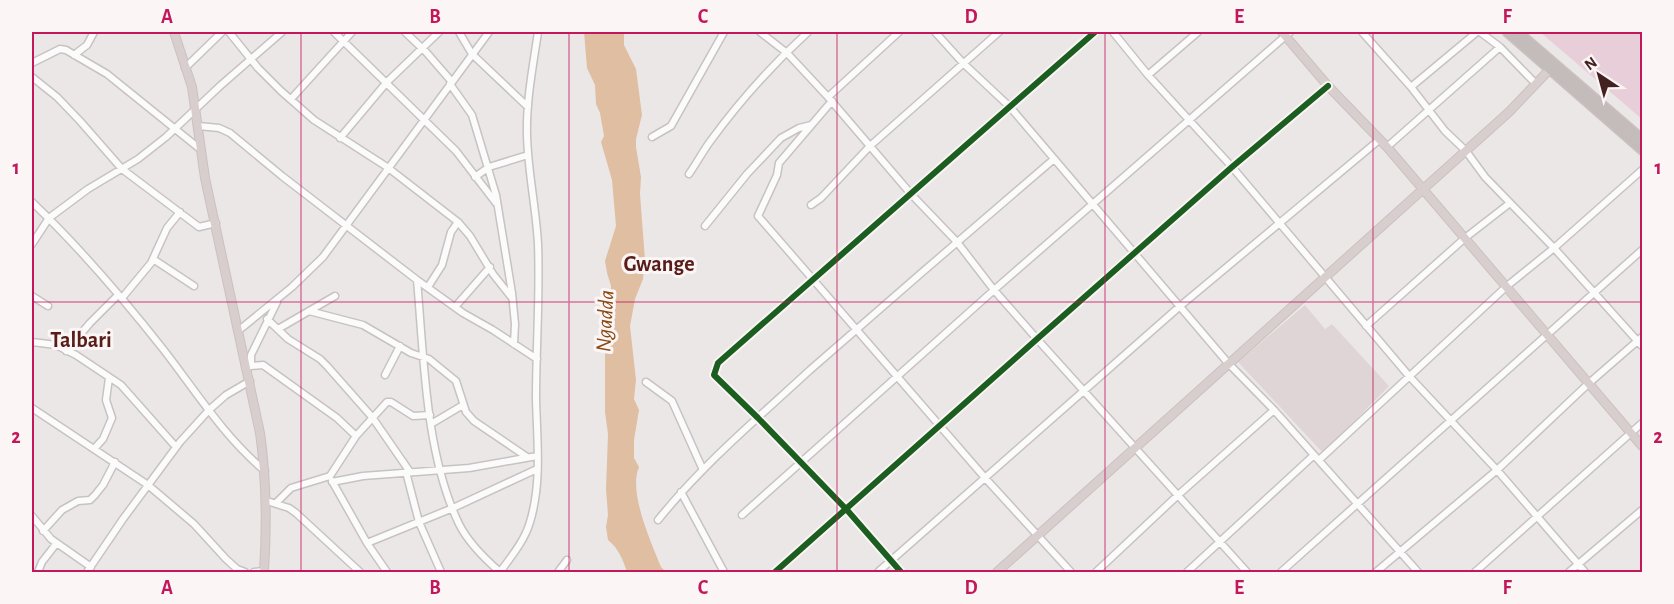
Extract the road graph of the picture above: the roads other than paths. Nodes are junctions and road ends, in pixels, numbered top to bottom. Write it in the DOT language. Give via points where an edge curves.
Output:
graph roads {
  1 [pos="94,32"];
  2 [pos="174,32"];
  3 [pos="222,32"];
  4 [pos="229,32"];
  5 [pos="282,32"];
  6 [pos="334,32"];
  7 [pos="352,32"];
  8 [pos="405,32"];
  9 [pos="439,32"];
  10 [pos="459,32"];
  11 [pos="489,32"];
  12 [pos="538,32"];
  13 [pos="724,32"];
  14 [pos="760,32"];
  15 [pos="808,32"];
  16 [pos="899,32"];
  17 [pos="935,32"];
  18 [pos="999,32"];
  19 [pos="1095,32"];
  20 [pos="1113,32"];
  21 [pos="1198,32"];
  22 [pos="1362,32"];
  23 [pos="1478,32"];
  24 [pos="1507,32"];
  25 [pos="1518,32"];
  26 [pos="1286,33"];
  27 [pos="344,41"];
  28 [pos="422,47"];
  29 [pos="1500,47"];
  30 [pos="787,53"];
  31 [pos="472,54"];
  32 [pos="74,55"];
  33 [pos="251,59"];
  34 [pos="32,63"];
  35 [pos="963,63"];
  36 [pos="1552,67"];
  37 [pos="185,68"];
  38 [pos="1148,75"];
  39 [pos="32,77"];
  40 [pos="387,82"];
  41 [pos="451,83"];
  42 [pos="1536,84"];
  43 [pos="1328,86"];
  44 [pos="1411,87"];
  45 [pos="291,99"];
  46 [pos="830,99"];
  47 [pos="528,107"];
  48 [pos="1010,107"];
  49 [pos="195,109"];
  50 [pos="1429,110"];
  51 [pos="425,118"];
  52 [pos="1187,119"];
  53 [pos="815,123"];
  54 [pos="198,126"];
  55 [pos="176,129"];
  56 [pos="652,137"];
  57 [pos="340,138"];
  58 [pos="1379,140"];
  59 [pos="1642,140"];
  60 [pos="870,146"];
  61 [pos="1387,147"];
  62 [pos="200,149"];
  63 [pos="1642,150"];
  64 [pos="1466,151"];
  65 [pos="528,155"];
  66 [pos="1054,159"];
  67 [pos="387,167"];
  68 [pos="489,167"];
  69 [pos="1232,167"];
  70 [pos="122,169"];
  71 [pos="1642,170"];
  72 [pos="689,174"];
  73 [pos="475,177"];
  74 [pos="1422,189"];
  75 [pos="911,194"];
  76 [pos="32,202"];
  77 [pos="1510,203"];
  78 [pos="497,204"];
  79 [pos="811,205"];
  80 [pos="1093,205"];
  81 [pos="180,212"];
  82 [pos="49,218"];
  83 [pos="458,222"];
  84 [pos="216,223"];
  85 [pos="1279,224"];
  86 [pos="346,226"];
  87 [pos="705,226"];
  88 [pos="1465,238"];
  89 [pos="957,242"];
  90 [pos="32,244"];
  91 [pos="1554,248"];
  92 [pos="1642,250"];
  93 [pos="1136,253"];
  94 [pos="153,259"];
  95 [pos="490,267"];
  96 [pos="1324,277"];
  97 [pos="417,280"];
  98 [pos="813,280"];
  99 [pos="194,286"];
  100 [pos="1507,286"];
  101 [pos="428,287"];
  102 [pos="994,290"];
  103 [pos="1594,293"];
  104 [pos="32,296"];
  105 [pos="335,296"];
  106 [pos="120,297"];
  107 [pos="279,298"];
  108 [pos="512,298"];
  109 [pos="48,306"];
  110 [pos="455,307"];
  111 [pos="1179,307"];
  112 [pos="309,311"];
  113 [pos="267,319"];
  114 [pos="1366,326"];
  115 [pos="278,329"];
  116 [pos="855,330"];
  117 [pos="238,331"];
  118 [pos="1548,336"];
  119 [pos="1037,339"];
  120 [pos="32,342"];
  121 [pos="1641,342"];
  122 [pos="514,344"];
  123 [pos="400,346"];
  124 [pos="66,351"];
  125 [pos="424,358"];
  126 [pos="537,359"];
  127 [pos="1228,363"];
  128 [pos="249,366"];
  129 [pos="385,375"];
  130 [pos="1409,376"];
  131 [pos="109,378"];
  132 [pos="897,378"];
  133 [pos="250,381"];
  134 [pos="646,382"];
  135 [pos="1588,384"];
  136 [pos="1084,391"];
  137 [pos="463,405"];
  138 [pos="32,408"];
  139 [pos="209,410"];
  140 [pos="1274,410"];
  141 [pos="430,415"];
  142 [pos="372,417"];
  143 [pos="758,418"];
  144 [pos="1451,419"];
  145 [pos="1642,423"];
  146 [pos="431,424"];
  147 [pos="939,425"];
  148 [pos="1632,433"];
  149 [pos="356,436"];
  150 [pos="1642,446"];
  151 [pos="176,447"];
  152 [pos="1134,447"];
  153 [pos="94,449"];
  154 [pos="537,456"];
  155 [pos="527,457"];
  156 [pos="1316,458"];
  157 [pos="115,462"];
  158 [pos="800,462"];
  159 [pos="537,469"];
  160 [pos="438,470"];
  161 [pos="703,470"];
  162 [pos="1497,470"];
  163 [pos="266,472"];
  164 [pos="408,472"];
  165 [pos="331,479"];
  166 [pos="986,479"];
  167 [pos="148,484"];
  168 [pos="681,492"];
  169 [pos="1177,496"];
  170 [pos="267,501"];
  171 [pos="276,503"];
  172 [pos="1356,504"];
  173 [pos="453,508"];
  174 [pos="847,510"];
  175 [pos="1642,510"];
  176 [pos="742,515"];
  177 [pos="32,516"];
  178 [pos="1537,518"];
  179 [pos="658,520"];
  180 [pos="419,522"];
  181 [pos="43,531"];
  182 [pos="1038,535"];
  183 [pos="1219,542"];
  184 [pos="367,543"];
  185 [pos="56,544"];
  186 [pos="1399,551"];
  187 [pos="567,560"];
  188 [pos="891,561"];
  189 [pos="1578,565"];
  190 [pos="90,571"];
  191 [pos="264,572"];
  192 [pos="38,573"];
  193 [pos="245,573"];
  194 [pos="254,573"];
  195 [pos="360,573"];
  196 [pos="387,573"];
  197 [pos="441,573"];
  198 [pos="500,573"];
  199 [pos="558,573"];
  200 [pos="724,573"];
  201 [pos="776,573"];
  202 [pos="878,573"];
  203 [pos="901,573"];
  204 [pos="997,573"];
  205 [pos="1071,573"];
  206 [pos="1096,573"];
  207 [pos="1187,573"];
  208 [pos="1247,573"];
  209 [pos="1281,573"];
  210 [pos="1376,573"];
  211 [pos="1418,573"];
  212 [pos="1475,573"];
  213 [pos="1569,573"];
  214 [pos="1585,573"];
  1 -- 32 [label="street" via="87,45"];
  2 -- 37 [label="main road"];
  3 -- 37 [label="street"];
  4 -- 33 [label="street"];
  5 -- 33 [label="street"];
  6 -- 27 [label="street"];
  7 -- 27 [label="street"];
  8 -- 28 [label="street"];
  9 -- 28 [label="street"];
  10 -- 31 [label="street"];
  11 -- 31 [label="street"];
  12 -- 47 [label="street"];
  13 -- 56 [label="street" via="671,126"];
  14 -- 30 [label="street"];
  15 -- 30 [label="street"];
  16 -- 46 [label="street"];
  17 -- 35 [label="street"];
  18 -- 35 [label="street"];
  19 -- 48 [label="street"];
  20 -- 38 [label="street"];
  21 -- 38 [label="street"];
  22 -- 44 [label="street"];
  23 -- 29 [label="street"];
  23 -- 44 [label="street"];
  24 -- 36 [label="highway"];
  25 -- 36 [label="highway"];
  26 -- 43 [label="main road"];
  26 -- 52 [label="street"];
  27 -- 40 [label="street"];
  27 -- 45 [label="street"];
  28 -- 40 [label="street"];
  28 -- 41 [label="street"];
  29 -- 42 [label="street"];
  29 -- 50 [label="street"];
  30 -- 46 [label="street"];
  30 -- 72 [label="street" via="709,144"];
  31 -- 41 [label="street"];
  31 -- 47 [label="street"];
  32 -- 34 [label="street" via="60,49"];
  32 -- 55 [label="street" via="107,74"];
  33 -- 45 [label="street"];
  33 -- 49 [label="street"];
  35 -- 48 [label="street"];
  35 -- 60 [label="street"];
  36 -- 42 [label="main road"];
  36 -- 59 [label="highway"];
  36 -- 63 [label="highway"];
  37 -- 49 [label="main road"];
  38 -- 52 [label="street"];
  39 -- 70 [label="street" via="65,105"];
  40 -- 51 [label="street"];
  40 -- 57 [label="street"];
  41 -- 51 [label="street"];
  41 -- 68 [label="street" via="472,115"];
  42 -- 64 [label="main road"];
  43 -- 58 [label="main road"];
  43 -- 69 [label="street"];
  44 -- 50 [label="street"];
  45 -- 57 [label="street"];
  46 -- 53 [label="street"];
  46 -- 60 [label="street"];
  47 -- 65 [label="street"];
  48 -- 66 [label="street"];
  48 -- 75 [label="street"];
  49 -- 54 [label="main road"];
  49 -- 55 [label="street"];
  50 -- 61 [label="street"];
  50 -- 64 [label="street"];
  51 -- 67 [label="street"];
  51 -- 73 [label="street"];
  52 -- 69 [label="street"];
  52 -- 80 [label="street"];
  53 -- 87 [label="street" via="781,138"];
  53 -- 98 [label="street" via="779,163 758,216"];
  54 -- 62 [label="main road"];
  54 -- 86 [label="street" via="230,133"];
  55 -- 62 [label="street"];
  55 -- 70 [label="street"];
  57 -- 67 [label="street"];
  58 -- 61 [label="main road"];
  58 -- 85 [label="street"];
  60 -- 75 [label="street"];
  60 -- 79 [label="street"];
  61 -- 74 [label="main road"];
  62 -- 84 [label="main road"];
  64 -- 74 [label="main road"];
  64 -- 77 [label="street"];
  65 -- 68 [label="street"];
  65 -- 126 [label="street" via="538,244"];
  66 -- 80 [label="street"];
  66 -- 89 [label="street"];
  67 -- 83 [label="street"];
  67 -- 86 [label="street"];
  68 -- 73 [label="street"];
  68 -- 78 [label="street"];
  69 -- 85 [label="street"];
  69 -- 93 [label="street"];
  70 -- 81 [label="street"];
  70 -- 82 [label="street"];
  71 -- 91 [label="street"];
  73 -- 78 [label="street"];
  74 -- 88 [label="main road"];
  74 -- 96 [label="main road"];
  75 -- 89 [label="street"];
  75 -- 98 [label="street"];
  76 -- 82 [label="street"];
  77 -- 88 [label="street"];
  77 -- 91 [label="street"];
  78 -- 108 [label="street"];
  80 -- 93 [label="street"];
  80 -- 102 [label="street"];
  81 -- 84 [label="street" via="199,227"];
  81 -- 94 [label="street" via="167,228"];
  82 -- 90 [label="street"];
  82 -- 106 [label="street"];
  83 -- 95 [label="street"];
  83 -- 101 [label="street" via="451,232 442,265"];
  84 -- 117 [label="main road"];
  85 -- 96 [label="street"];
  85 -- 111 [label="street"];
  86 -- 97 [label="street"];
  86 -- 107 [label="street" via="322,257"];
  88 -- 100 [label="main road"];
  88 -- 114 [label="street"];
  89 -- 102 [label="street"];
  89 -- 116 [label="street"];
  91 -- 100 [label="street"];
  91 -- 103 [label="street"];
  92 -- 103 [label="street"];
  93 -- 111 [label="street"];
  93 -- 119 [label="street"];
  94 -- 99 [label="street"];
  94 -- 106 [label="street"];
  95 -- 108 [label="street"];
  95 -- 110 [label="street"];
  96 -- 114 [label="street"];
  96 -- 127 [label="main road"];
  97 -- 101 [label="street"];
  97 -- 125 [label="street"];
  98 -- 116 [label="street"];
  98 -- 143 [label="street" via="718,363 714,371"];
  100 -- 118 [label="main road"];
  100 -- 130 [label="street"];
  101 -- 110 [label="street"];
  102 -- 119 [label="street"];
  102 -- 132 [label="street"];
  103 -- 118 [label="street"];
  103 -- 121 [label="street"];
  104 -- 109 [label="street"];
  105 -- 112 [label="street"];
  106 -- 124 [label="street"];
  106 -- 139 [label="street"];
  107 -- 113 [label="street"];
  107 -- 117 [label="street"];
  108 -- 122 [label="street"];
  110 -- 122 [label="street"];
  111 -- 127 [label="street"];
  111 -- 136 [label="street"];
  112 -- 115 [label="street"];
  112 -- 123 [label="street" via="363,325"];
  113 -- 115 [label="street"];
  113 -- 128 [label="street"];
  114 -- 130 [label="street"];
  115 -- 142 [label="street" via="320,359"];
  116 -- 132 [label="street"];
  116 -- 143 [label="street"];
  117 -- 128 [label="main road"];
  118 -- 135 [label="main road"];
  118 -- 144 [label="street"];
  119 -- 136 [label="street"];
  119 -- 147 [label="street"];
  120 -- 124 [label="street" via="56,345"];
  121 -- 135 [label="street"];
  122 -- 126 [label="street"];
  123 -- 125 [label="street"];
  123 -- 129 [label="street"];
  124 -- 131 [label="street"];
  125 -- 137 [label="street" via="456,381"];
  125 -- 141 [label="street"];
  126 -- 154 [label="street"];
  127 -- 140 [label="street"];
  127 -- 152 [label="main road"];
  128 -- 133 [label="main road"];
  128 -- 149 [label="street" via="263,365"];
  130 -- 144 [label="street"];
  130 -- 156 [label="street"];
  131 -- 151 [label="street" via="134,398"];
  131 -- 153 [label="street" via="106,400 112,418"];
  132 -- 147 [label="street"];
  132 -- 158 [label="street"];
  133 -- 139 [label="street"];
  133 -- 163 [label="main road"];
  134 -- 161 [label="street" via="672,401"];
  135 -- 148 [label="main road"];
  135 -- 162 [label="street"];
  136 -- 152 [label="street"];
  136 -- 166 [label="street"];
  137 -- 146 [label="street"];
  137 -- 155 [label="street" via="474,421"];
  138 -- 153 [label="street"];
  139 -- 151 [label="street"];
  139 -- 163 [label="street" via="248,457"];
  140 -- 156 [label="street"];
  140 -- 169 [label="street"];
  141 -- 142 [label="street" via="413,416 387,402"];
  141 -- 146 [label="street"];
  142 -- 149 [label="street"];
  142 -- 164 [label="street"];
  143 -- 158 [label="street"];
  143 -- 161 [label="street"];
  144 -- 162 [label="street"];
  144 -- 172 [label="street"];
  145 -- 148 [label="street"];
  146 -- 160 [label="street"];
  147 -- 166 [label="street"];
  147 -- 174 [label="street"];
  148 -- 150 [label="main road"];
  148 -- 178 [label="street"];
  149 -- 165 [label="street"];
  151 -- 167 [label="street"];
  152 -- 169 [label="street"];
  152 -- 182 [label="main road"];
  153 -- 157 [label="street"];
  154 -- 155 [label="street"];
  154 -- 159 [label="street"];
  155 -- 160 [label="street"];
  156 -- 172 [label="street"];
  156 -- 183 [label="street"];
  157 -- 167 [label="street"];
  157 -- 181 [label="street" via="90,500 78,501 62,510"];
  158 -- 174 [label="street"];
  158 -- 176 [label="street"];
  159 -- 173 [label="street"];
  159 -- 198 [label="street" via="530,522"];
  160 -- 164 [label="street"];
  160 -- 173 [label="street"];
  161 -- 168 [label="street"];
  162 -- 178 [label="street"];
  162 -- 186 [label="street"];
  163 -- 170 [label="main road"];
  164 -- 165 [label="street"];
  164 -- 180 [label="street"];
  165 -- 171 [label="street" via="291,488"];
  165 -- 184 [label="street"];
  166 -- 182 [label="street"];
  166 -- 188 [label="street"];
  167 -- 190 [label="street"];
  167 -- 193 [label="street"];
  168 -- 179 [label="street"];
  168 -- 200 [label="street"];
  169 -- 183 [label="street"];
  169 -- 206 [label="street"];
  170 -- 171 [label="street"];
  170 -- 191 [label="main road"];
  171 -- 195 [label="street" via="296,513"];
  172 -- 186 [label="street"];
  172 -- 209 [label="street"];
  173 -- 180 [label="street"];
  173 -- 198 [label="street" via="469,539"];
  174 -- 188 [label="street"];
  174 -- 201 [label="street"];
  175 -- 189 [label="street"];
  177 -- 181 [label="street"];
  178 -- 189 [label="street"];
  178 -- 212 [label="street"];
  180 -- 184 [label="street"];
  180 -- 197 [label="street"];
  181 -- 185 [label="street"];
  182 -- 204 [label="main road"];
  182 -- 205 [label="street"];
  183 -- 207 [label="street"];
  183 -- 208 [label="street"];
  184 -- 196 [label="street"];
  185 -- 190 [label="street"];
  185 -- 192 [label="street"];
  186 -- 210 [label="street"];
  186 -- 211 [label="street"];
  187 -- 199 [label="street"];
  188 -- 202 [label="street"];
  188 -- 203 [label="street"];
  189 -- 213 [label="street"];
  189 -- 214 [label="street"];
  191 -- 194 [label="street"];
}
